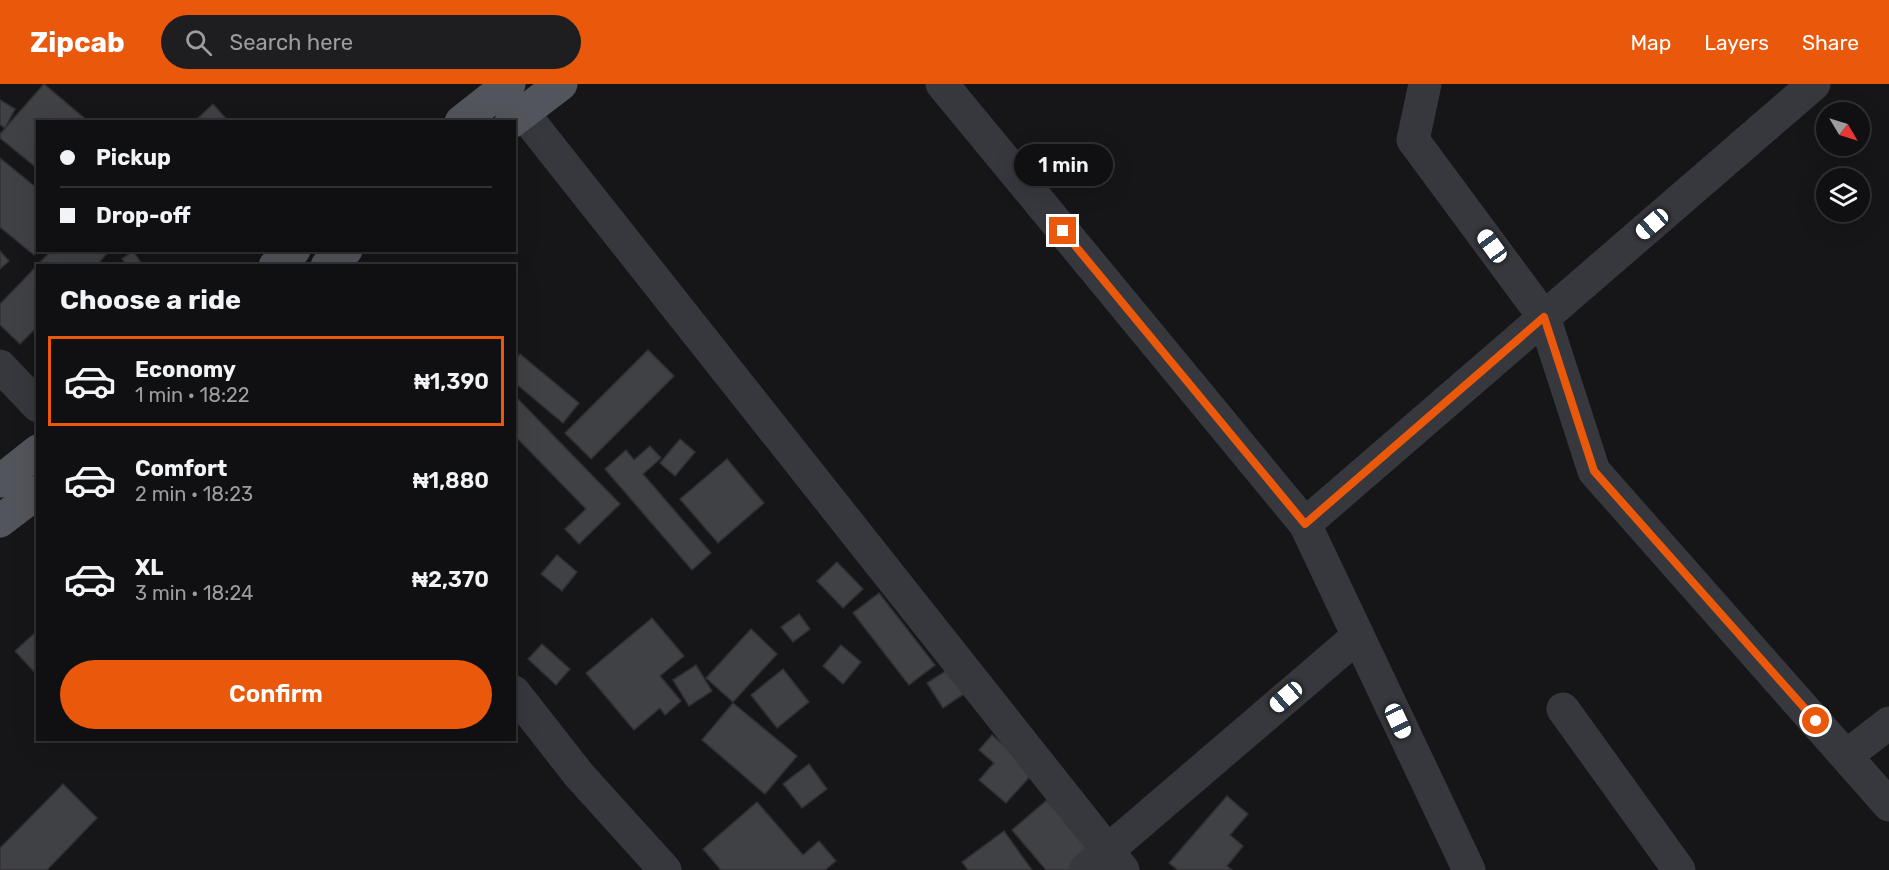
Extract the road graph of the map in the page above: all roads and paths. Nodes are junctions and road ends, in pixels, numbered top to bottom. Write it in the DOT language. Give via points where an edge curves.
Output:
graph roads {
  1 [pos="561,84"];
  2 [pos="942,84"];
  3 [pos="1425,84"];
  4 [pos="1814,84"];
  5 [pos="503,100"];
  6 [pos="465,120"];
  7 [pos="292,252"];
  8 [pos="344,252"];
  9 [pos="277,264"];
  10 [pos="329,264"];
  11 [pos="1544,317"];
  12 [pos="0,366"];
  13 [pos="36,404"];
  14 [pos="36,453"];
  15 [pos="0,480"];
  16 [pos="36,494"];
  17 [pos="0,521"];
  18 [pos="1305,524"];
  19 [pos="1358,636"];
  20 [pos="516,695"];
  21 [pos="1563,709"];
  22 [pos="1889,723"];
  23 [pos="1846,756"];
  24 [pos="1889,805"];
  25 [pos="1105,864"];
  26 [pos="665,870"];
  27 [pos="1469,870"];
  28 [pos="1679,870"];
  1 -- 5 [label="main road"];
  2 -- 18 [label="street"];
  3 -- 11 [label="street" via="1413,140"];
  4 -- 11 [label="street"];
  5 -- 6 [label="main road"];
  5 -- 25 [label="street"];
  7 -- 9 [label="main road"];
  8 -- 10 [label="main road"];
  11 -- 18 [label="street"];
  11 -- 23 [label="street" via="1594,471"];
  12 -- 13 [label="street"];
  14 -- 15 [label="main road"];
  16 -- 17 [label="main road"];
  18 -- 19 [label="street"];
  19 -- 25 [label="street"];
  19 -- 27 [label="street"];
  20 -- 26 [label="street" via="579,775"];
  21 -- 28 [label="street"];
  22 -- 23 [label="street"];
  23 -- 24 [label="street"];
}
